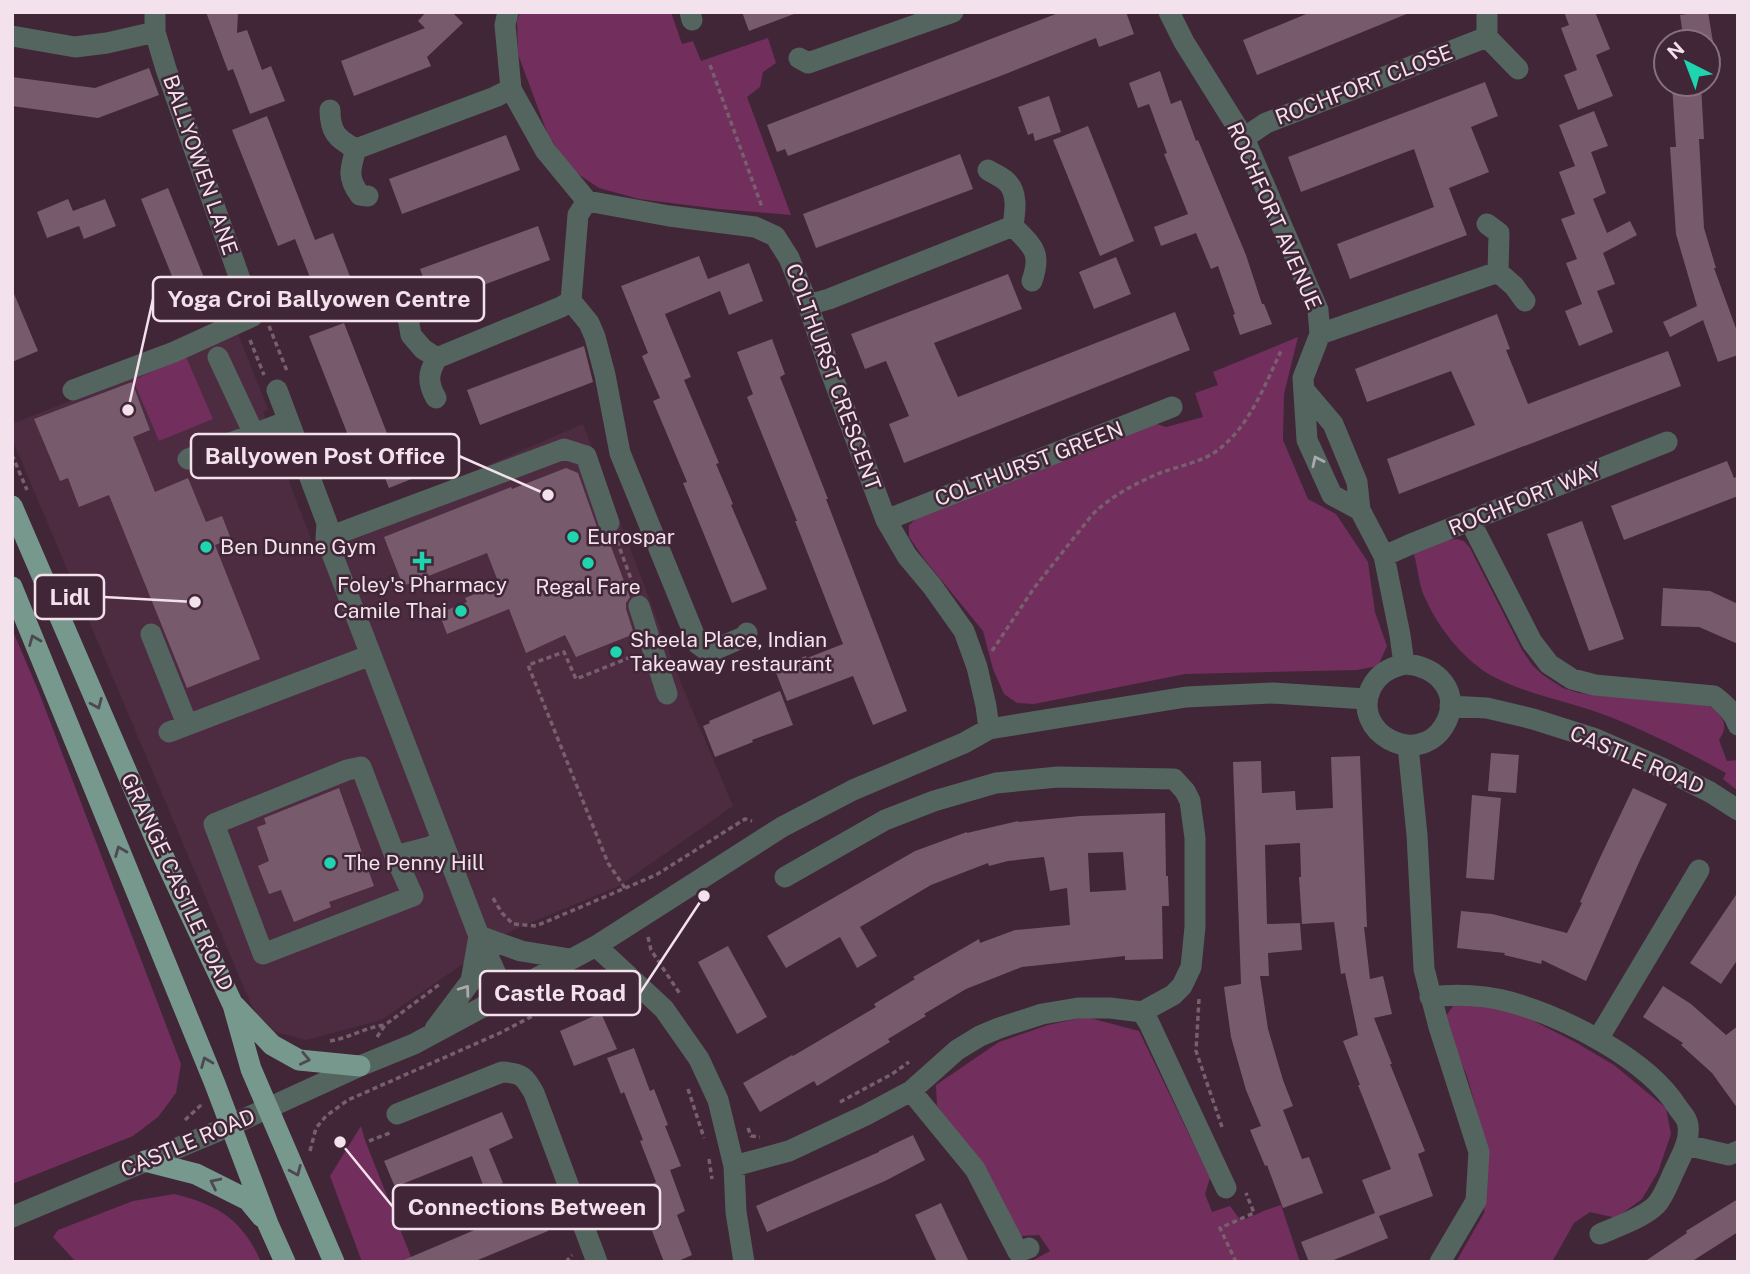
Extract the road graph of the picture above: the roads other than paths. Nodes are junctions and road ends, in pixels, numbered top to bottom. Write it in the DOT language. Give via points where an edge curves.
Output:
graph roads {
  1 [pos="508,12"];
  2 [pos="953,12"];
  3 [pos="1169,12"];
  4 [pos="1487,12"];
  5 [pos="155,22"];
  6 [pos="12,37"];
  7 [pos="1486,37"];
  8 [pos="799,58"];
  9 [pos="1518,69"];
  10 [pos="511,89"];
  11 [pos="330,110"];
  12 [pos="1244,138"];
  13 [pos="356,149"];
  14 [pos="988,170"];
  15 [pos="368,196"];
  16 [pos="587,201"];
  17 [pos="1487,224"];
  18 [pos="1013,226"];
  19 [pos="1498,272"];
  20 [pos="1032,281"];
  21 [pos="571,301"];
  22 [pos="1525,301"];
  23 [pos="808,305"];
  24 [pos="408,318"];
  25 [pos="1320,334"];
  26 [pos="218,357"];
  27 [pos="437,358"];
  28 [pos="272,386"];
  29 [pos="73,390"];
  30 [pos="1305,391"];
  31 [pos="436,398"];
  32 [pos="1172,407"];
  33 [pos="288,421"];
  34 [pos="254,434"];
  35 [pos="1667,442"];
  36 [pos="188,458"];
  37 [pos="20,499"];
  38 [pos="1360,510"];
  39 [pos="886,520"];
  40 [pos="1470,521"];
  41 [pos="609,523"];
  42 [pos="326,538"];
  43 [pos="1384,556"];
  44 [pos="12,587"];
  45 [pos="639,606"];
  46 [pos="747,633"];
  47 [pos="151,634"];
  48 [pos="371,655"];
  49 [pos="1404,664"];
  50 [pos="667,694"];
  51 [pos="1366,699"];
  52 [pos="1450,706"];
  53 [pos="1738,725"];
  54 [pos="989,729"];
  55 [pos="1408,746"];
  56 [pos="1738,810"];
  57 [pos="442,840"];
  58 [pos="395,856"];
  59 [pos="1699,870"];
  60 [pos="785,877"];
  61 [pos="479,936"];
  62 [pos="596,946"];
  63 [pos="570,959"];
  64 [pos="505,994"];
  65 [pos="1430,997"];
  66 [pos="233,1004"];
  67 [pos="1142,1012"];
  68 [pos="431,1035"];
  69 [pos="1598,1038"];
  70 [pos="360,1066"];
  71 [pos="911,1091"];
  72 [pos="269,1108"];
  73 [pos="395,1123"];
  74 [pos="230,1125"];
  75 [pos="1686,1145"];
  76 [pos="1738,1151"];
  77 [pos="145,1161"];
  78 [pos="734,1166"];
  79 [pos="1236,1190"];
  80 [pos="12,1217"];
  81 [pos="268,1224"];
  82 [pos="1600,1234"];
  83 [pos="1029,1248"];
  84 [pos="285,1262"];
  85 [pos="334,1262"];
  86 [pos="597,1262"];
  87 [pos="744,1262"];
  88 [pos="1440,1262"];
  1 -- 10 [label="street" via="505,25"];
  2 -- 8 [label="street" via="808,63"];
  3 -- 12 [label="street, ROCHFORT AVENUE"];
  4 -- 7 [label="street"];
  5 -- 6 [label="street" via="107,43 75,47"];
  5 -- 29 [label="street, BALLYOWEN LANE" via="166,69 250,325"];
  7 -- 9 [label="street"];
  7 -- 12 [label="street, ROCHFORT CLOSE" via="1266,123"];
  10 -- 13 [label="street"];
  10 -- 16 [label="street" via="545,150"];
  11 -- 13 [label="street" via="330,127"];
  12 -- 25 [label="street, ROCHFORT AVENUE" via="1318,310"];
  13 -- 15 [label="street" via="352,184 360,195"];
  14 -- 18 [label="street" via="1008,183 1014,193"];
  16 -- 21 [label="street" via="578,215"];
  16 -- 23 [label="street, COLTHURST CRESCENT" via="755,227 775,236"];
  17 -- 19 [label="street" via="1499,233"];
  18 -- 20 [label="street" via="1035,251"];
  18 -- 23 [label="street"];
  19 -- 22 [label="street"];
  19 -- 25 [label="street"];
  21 -- 27 [label="street"];
  21 -- 46 [label="street" via="595,337 621,453 698,644 709,652"];
  23 -- 39 [label="street, COLTHURST CRESCENT"];
  24 -- 27 [label="street" via="411,335"];
  25 -- 30 [label="street, ROCHFORT AVENUE" via="1303,378"];
  26 -- 34 [label="street"];
  27 -- 31 [label="street" via="430,371 430,388"];
  28 -- 33 [label="street"];
  30 -- 38 [label="street" via="1334,424 1357,482"];
  38 -- 30 [label="street, ROCHFORT AVENUE, one-way" via="1332,495 1307,440"];
  32 -- 39 [label="street, COLTHURST GREEN"];
  33 -- 34 [label="street"];
  33 -- 42 [label="street" via="327,523"];
  34 -- 36 [label="street"];
  35 -- 40 [label="street, ROCHFORT WAY"];
  37 -- 66 [label="main road, GRANGE CASTLE ROAD, one-way" via="153,835"];
  38 -- 43 [label="street"];
  39 -- 54 [label="street, COLTHURST CRESCENT" via="907,556 964,631"];
  40 -- 43 [label="street, ROCHFORT WAY"];
  40 -- 53 [label="street" via="1532,642 1549,664 1572,679 1595,685 1714,696 1727,706"];
  41 -- 42 [label="street" via="586,456 564,449"];
  42 -- 48 [label="street"];
  43 -- 49 [label="street"];
  74 -- 44 [label="main road, GRANGE CASTLE ROAD, one-way"];
  45 -- 50 [label="street"];
  47 -- 48 [label="street" via="178,728"];
  48 -- 57 [label="street"];
  49 -- 51 [label="street" via="1383,673"];
  49 -- 52 [label="street" via="1417,664 1438,675"];
  51 -- 54 [label="street, CASTLE ROAD" via="1273,692 1186,697"];
  51 -- 55 [label="street" via="1375,728 1395,743"];
  52 -- 55 [label="street" via="1441,731 1432,739"];
  52 -- 56 [label="street, CASTLE ROAD" via="1486,708 1596,738 1660,766"];
  54 -- 62 [label="street, CASTLE ROAD" via="782,827"];
  55 -- 65 [label="street" via="1424,970"];
  57 -- 58 [label="street"];
  57 -- 61 [label="street"];
  58 -- 58 [label="street" via="413,897 263,954 214,824 361,767"];
  59 -- 69 [label="street"];
  60 -- 67 [label="street" via="885,820 996,783 1058,777 1174,779 1190,801 1195,838 1191,967 1173,995"];
  61 -- 63 [label="street" via="520,951"];
  61 -- 64 [label="street"];
  68 -- 61 [label="street, one-way" via="471,981"];
  62 -- 63 [label="street, CASTLE ROAD"];
  62 -- 78 [label="street" via="664,1009 699,1059 718,1100"];
  63 -- 64 [label="street, CASTLE ROAD"];
  64 -- 68 [label="street, CASTLE ROAD"];
  65 -- 69 [label="street" via="1479,996 1509,1002"];
  65 -- 88 [label="street" via="1479,1152 1476,1201"];
  66 -- 70 [label="main road, one-way" via="272,1045 299,1060"];
  66 -- 72 [label="main road, GRANGE CASTLE ROAD" via="251,1069"];
  67 -- 71 [label="street" via="1078,1008 999,1028 957,1050"];
  67 -- 79 [label="street"];
  68 -- 70 [label="street, CASTLE ROAD"];
  69 -- 75 [label="street" via="1669,1093 1689,1124"];
  70 -- 72 [label="street, CASTLE ROAD"];
  71 -- 78 [label="street" via="789,1151"];
  71 -- 83 [label="street" via="975,1169 1018,1252"];
  72 -- 74 [label="street, CASTLE ROAD"];
  72 -- 85 [label="main road, GRANGE CASTLE ROAD, one-way"];
  73 -- 86 [label="street" via="502,1072 526,1078"];
  74 -- 77 [label="street, CASTLE ROAD"];
  74 -- 81 [label="main road, GRANGE CASTLE ROAD"];
  75 -- 76 [label="street" via="1729,1155"];
  75 -- 82 [label="street" via="1657,1205"];
  77 -- 80 [label="street, CASTLE ROAD"];
  81 -- 77 [label="main road, one-way" via="248,1200 223,1187 196,1174"];
  78 -- 87 [label="street"];
  81 -- 84 [label="main road, GRANGE CASTLE ROAD"];
}
